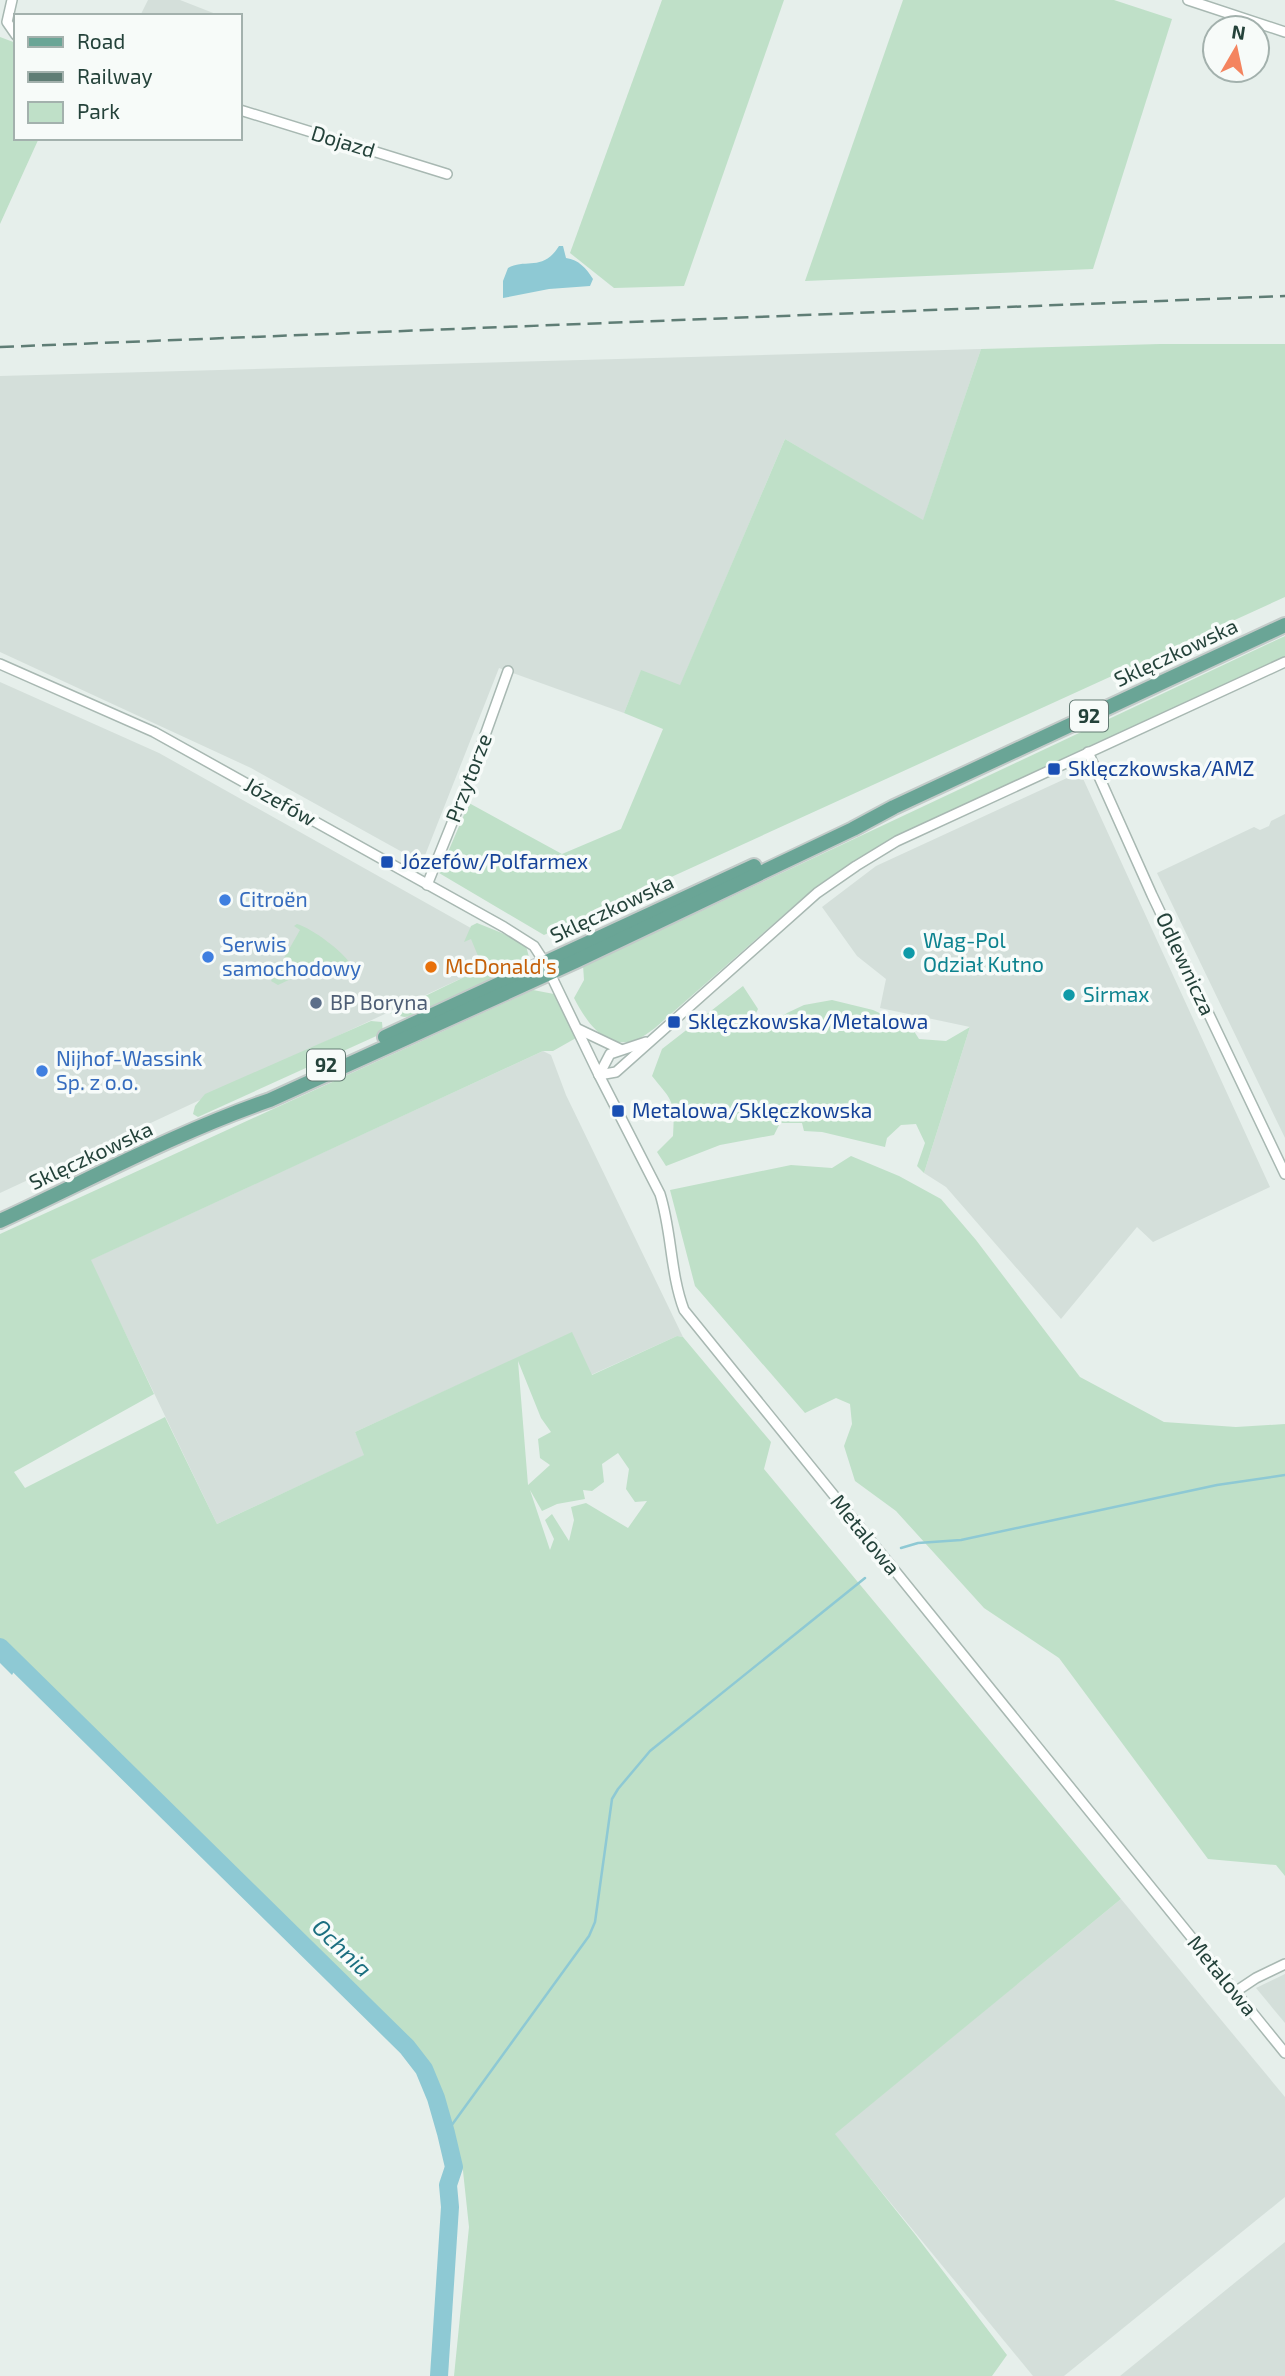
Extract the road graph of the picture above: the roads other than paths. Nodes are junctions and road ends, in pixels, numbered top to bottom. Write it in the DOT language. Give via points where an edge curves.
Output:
graph roads {
  1 [pos="12,0"];
  2 [pos="1188,0"];
  3 [pos="1285,32"];
  4 [pos="14,34"];
  5 [pos="242,111"];
  6 [pos="447,174"];
  7 [pos="1285,625"];
  8 [pos="1285,662"];
  9 [pos="0,664"];
  10 [pos="508,671"];
  11 [pos="1088,752"];
  12 [pos="427,885"];
  13 [pos="548,967"];
  14 [pos="578,1028"];
  15 [pos="647,1042"];
  16 [pos="620,1049"];
  17 [pos="599,1075"];
  18 [pos="1285,1174"];
  19 [pos="0,1221"];
  20 [pos="1285,1964"];
  21 [pos="1235,1992"];
  22 [pos="1285,2053"];
  1 -- 4 [label="street" via="7,22"];
  2 -- 3 [label="street"];
  5 -- 6 [label="street, Dojazd"];
  7 -- 13 [label="main road, Sklęczkowska / 92" via="894,807 849,823"];
  8 -- 11 [label="street"];
  9 -- 12 [label="street, Józefów" via="154,733"];
  10 -- 12 [label="street, Przytorze"];
  11 -- 15 [label="street" via="897,841 856,866 817,893"];
  11 -- 18 [label="street, Odlewnicza"];
  12 -- 13 [label="street, Józefów" via="534,946"];
  13 -- 14 [label="street, Metalowa"];
  13 -- 19 [label="main road, Sklęczkowska / 92"];
  14 -- 16 [label="street"];
  14 -- 17 [label="street, Metalowa"];
  15 -- 16 [label="street"];
  15 -- 17 [label="street" via="616,1072"];
  16 -- 17 [label="street" via="610,1054"];
  17 -- 21 [label="street, Metalowa" via="660,1194 677,1291 688,1317"];
  20 -- 21 [label="street"];
  21 -- 22 [label="street, Metalowa"];
}
